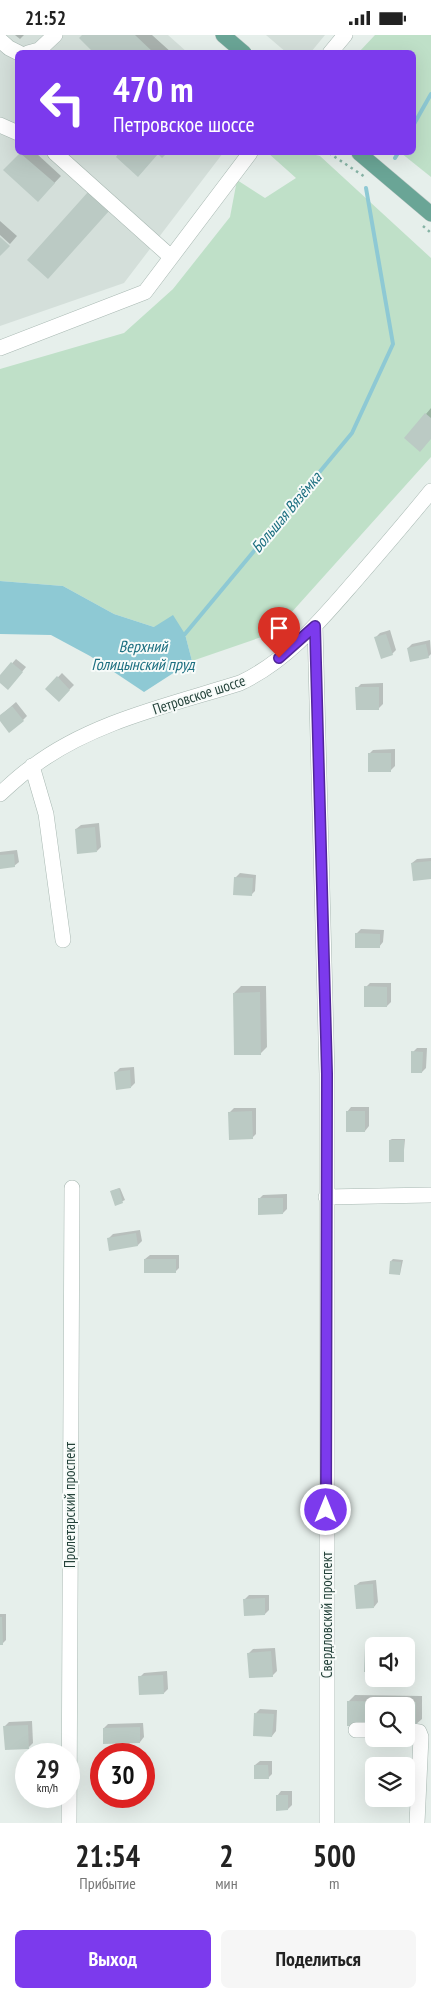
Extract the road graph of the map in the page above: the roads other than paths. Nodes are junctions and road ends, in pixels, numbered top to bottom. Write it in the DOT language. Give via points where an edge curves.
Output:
graph roads {
  1 [pos="55,35"];
  2 [pos="345,35"];
  3 [pos="229,37"];
  4 [pos="0,40"];
  5 [pos="40,50"];
  6 [pos="241,50"];
  7 [pos="332,50"];
  8 [pos="15,51"];
  9 [pos="0,125"];
  10 [pos="15,132"];
  11 [pos="57,155"];
  12 [pos="248,155"];
  13 [pos="361,155"];
  14 [pos="431,214"];
  15 [pos="171,257"];
  16 [pos="0,348"];
  17 [pos="431,491"];
  18 [pos="315,626"];
  19 [pos="32,766"];
  20 [pos="0,795"];
  21 [pos="63,940"];
  22 [pos="72,1187"];
  23 [pos="431,1195"];
  24 [pos="326,1197"];
  25 [pos="356,1730"];
  26 [pos="365,1730"];
  27 [pos="415,1731"];
  28 [pos="69,1823"];
  29 [pos="327,1823"];
  30 [pos="418,1823"];
  1 -- 5 [label="street"];
  2 -- 7 [label="street"];
  3 -- 6 [label="main road"];
  4 -- 8 [label="street"];
  9 -- 10 [label="street"];
  11 -- 15 [label="street"];
  12 -- 15 [label="street"];
  13 -- 14 [label="main road"];
  15 -- 16 [label="street" via="145,292"];
  17 -- 18 [label="street, Петровское шоссе"];
  18 -- 19 [label="street, Петровское шоссе" via="292,649 240,683 121,721 71,742"];
  18 -- 24 [label="street, Свердловский проспект" via="327,1074"];
  19 -- 20 [label="street, Петровское шоссе"];
  19 -- 21 [label="street" via="46,814"];
  22 -- 28 [label="street, Пролетарский проспект"];
  23 -- 24 [label="street"];
  24 -- 29 [label="street, Свердловский проспект"];
  25 -- 26 [label="street"];
  27 -- 30 [label="street" via="421,1737"];
}
